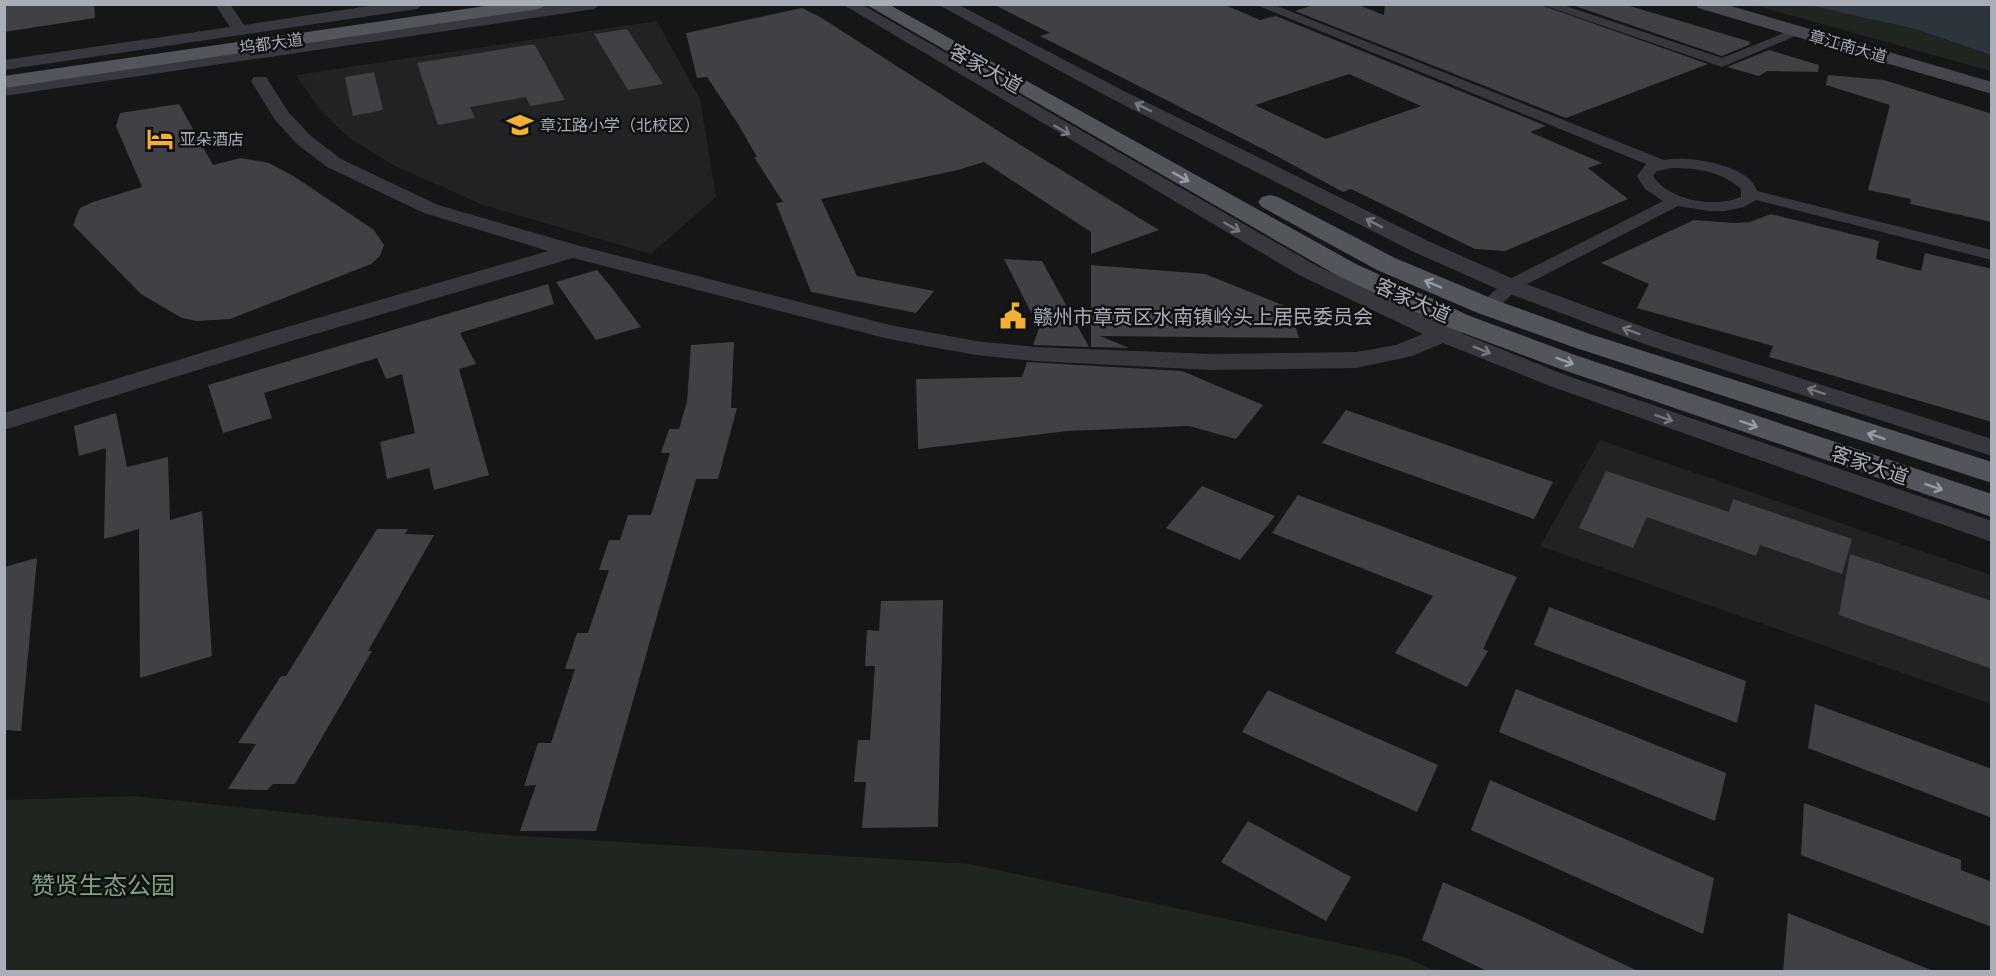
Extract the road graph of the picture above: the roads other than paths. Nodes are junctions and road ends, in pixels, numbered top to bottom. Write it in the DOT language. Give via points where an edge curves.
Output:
graph roads {
  1 [pos="222,4"];
  2 [pos="417,4"];
  3 [pos="482,4"];
  4 [pos="538,4"];
  5 [pos="594,4"];
  6 [pos="849,4"];
  7 [pos="944,4"];
  8 [pos="1260,4"];
  9 [pos="1546,4"];
  10 [pos="1704,4"];
  11 [pos="1726,4"];
  12 [pos="875,5"];
  13 [pos="906,6"];
  14 [pos="240,30"];
  15 [pos="1799,32"];
  16 [pos="320,46"];
  17 [pos="4,65"];
  18 [pos="160,69"];
  19 [pos="4,74"];
  20 [pos="249,78"];
  21 [pos="1992,81"];
  22 [pos="4,82"];
  23 [pos="1992,88"];
  24 [pos="4,91"];
  25 [pos="1660,164"];
  26 [pos="1750,194"];
  27 [pos="1677,200"];
  28 [pos="572,250"];
  29 [pos="1992,255"];
  30 [pos="1510,286"];
  31 [pos="1488,307"];
  32 [pos="1452,328"];
  33 [pos="4,422"];
  34 [pos="1992,448"];
  35 [pos="1992,473"];
  36 [pos="1992,506"];
  37 [pos="1992,532"];
  1 -- 14 [label="street"];
  2 -- 14 [label="street"];
  3 -- 19 [label="main road, 坞都大道"];
  4 -- 22 [label="main road, 坞都大道"];
  5 -- 16 [label="street"];
  6 -- 32 [label="street, one-way" via="1309,271"];
  30 -- 7 [label="street, one-way" via="1412,242"];
  8 -- 25 [label="street"];
  9 -- 15 [label="street" via="1722,63"];
  10 -- 15 [label="main road, 章江南大道"];
  11 -- 21 [label="main road, 章江南大道"];
  12 -- 32 [label="main road, 客家大道, one-way"];
  31 -- 13 [label="main road, 客家大道, one-way" via="1386,264"];
  14 -- 17 [label="street"];
  15 -- 23 [label="main road, 章江南大道"];
  16 -- 18 [label="street"];
  16 -- 20 [label="street" via="274,63"];
  18 -- 20 [label="street" via="202,67"];
  18 -- 24 [label="street"];
  20 -- 28 [label="street" via="304,140 334,163 431,209"];
  25 -- 26 [label="street" via="1698,164 1724,171 1744,182"];
  25 -- 27 [label="street" via="1647,171 1646,181"];
  26 -- 27 [label="street" via="1743,203 1723,207"];
  26 -- 29 [label="street"];
  27 -- 30 [label="street"];
  28 -- 32 [label="street" via="889,332 1035,354 1210,362 1356,360 1403,351"];
  28 -- 33 [label="street"];
  30 -- 31 [label="street"];
  34 -- 30 [label="street, one-way" via="1656,340"];
  35 -- 31 [label="main road, 客家大道, one-way"];
  32 -- 36 [label="main road, 客家大道, one-way" via="1564,361"];
  32 -- 37 [label="street, one-way" via="1559,381"];
}
